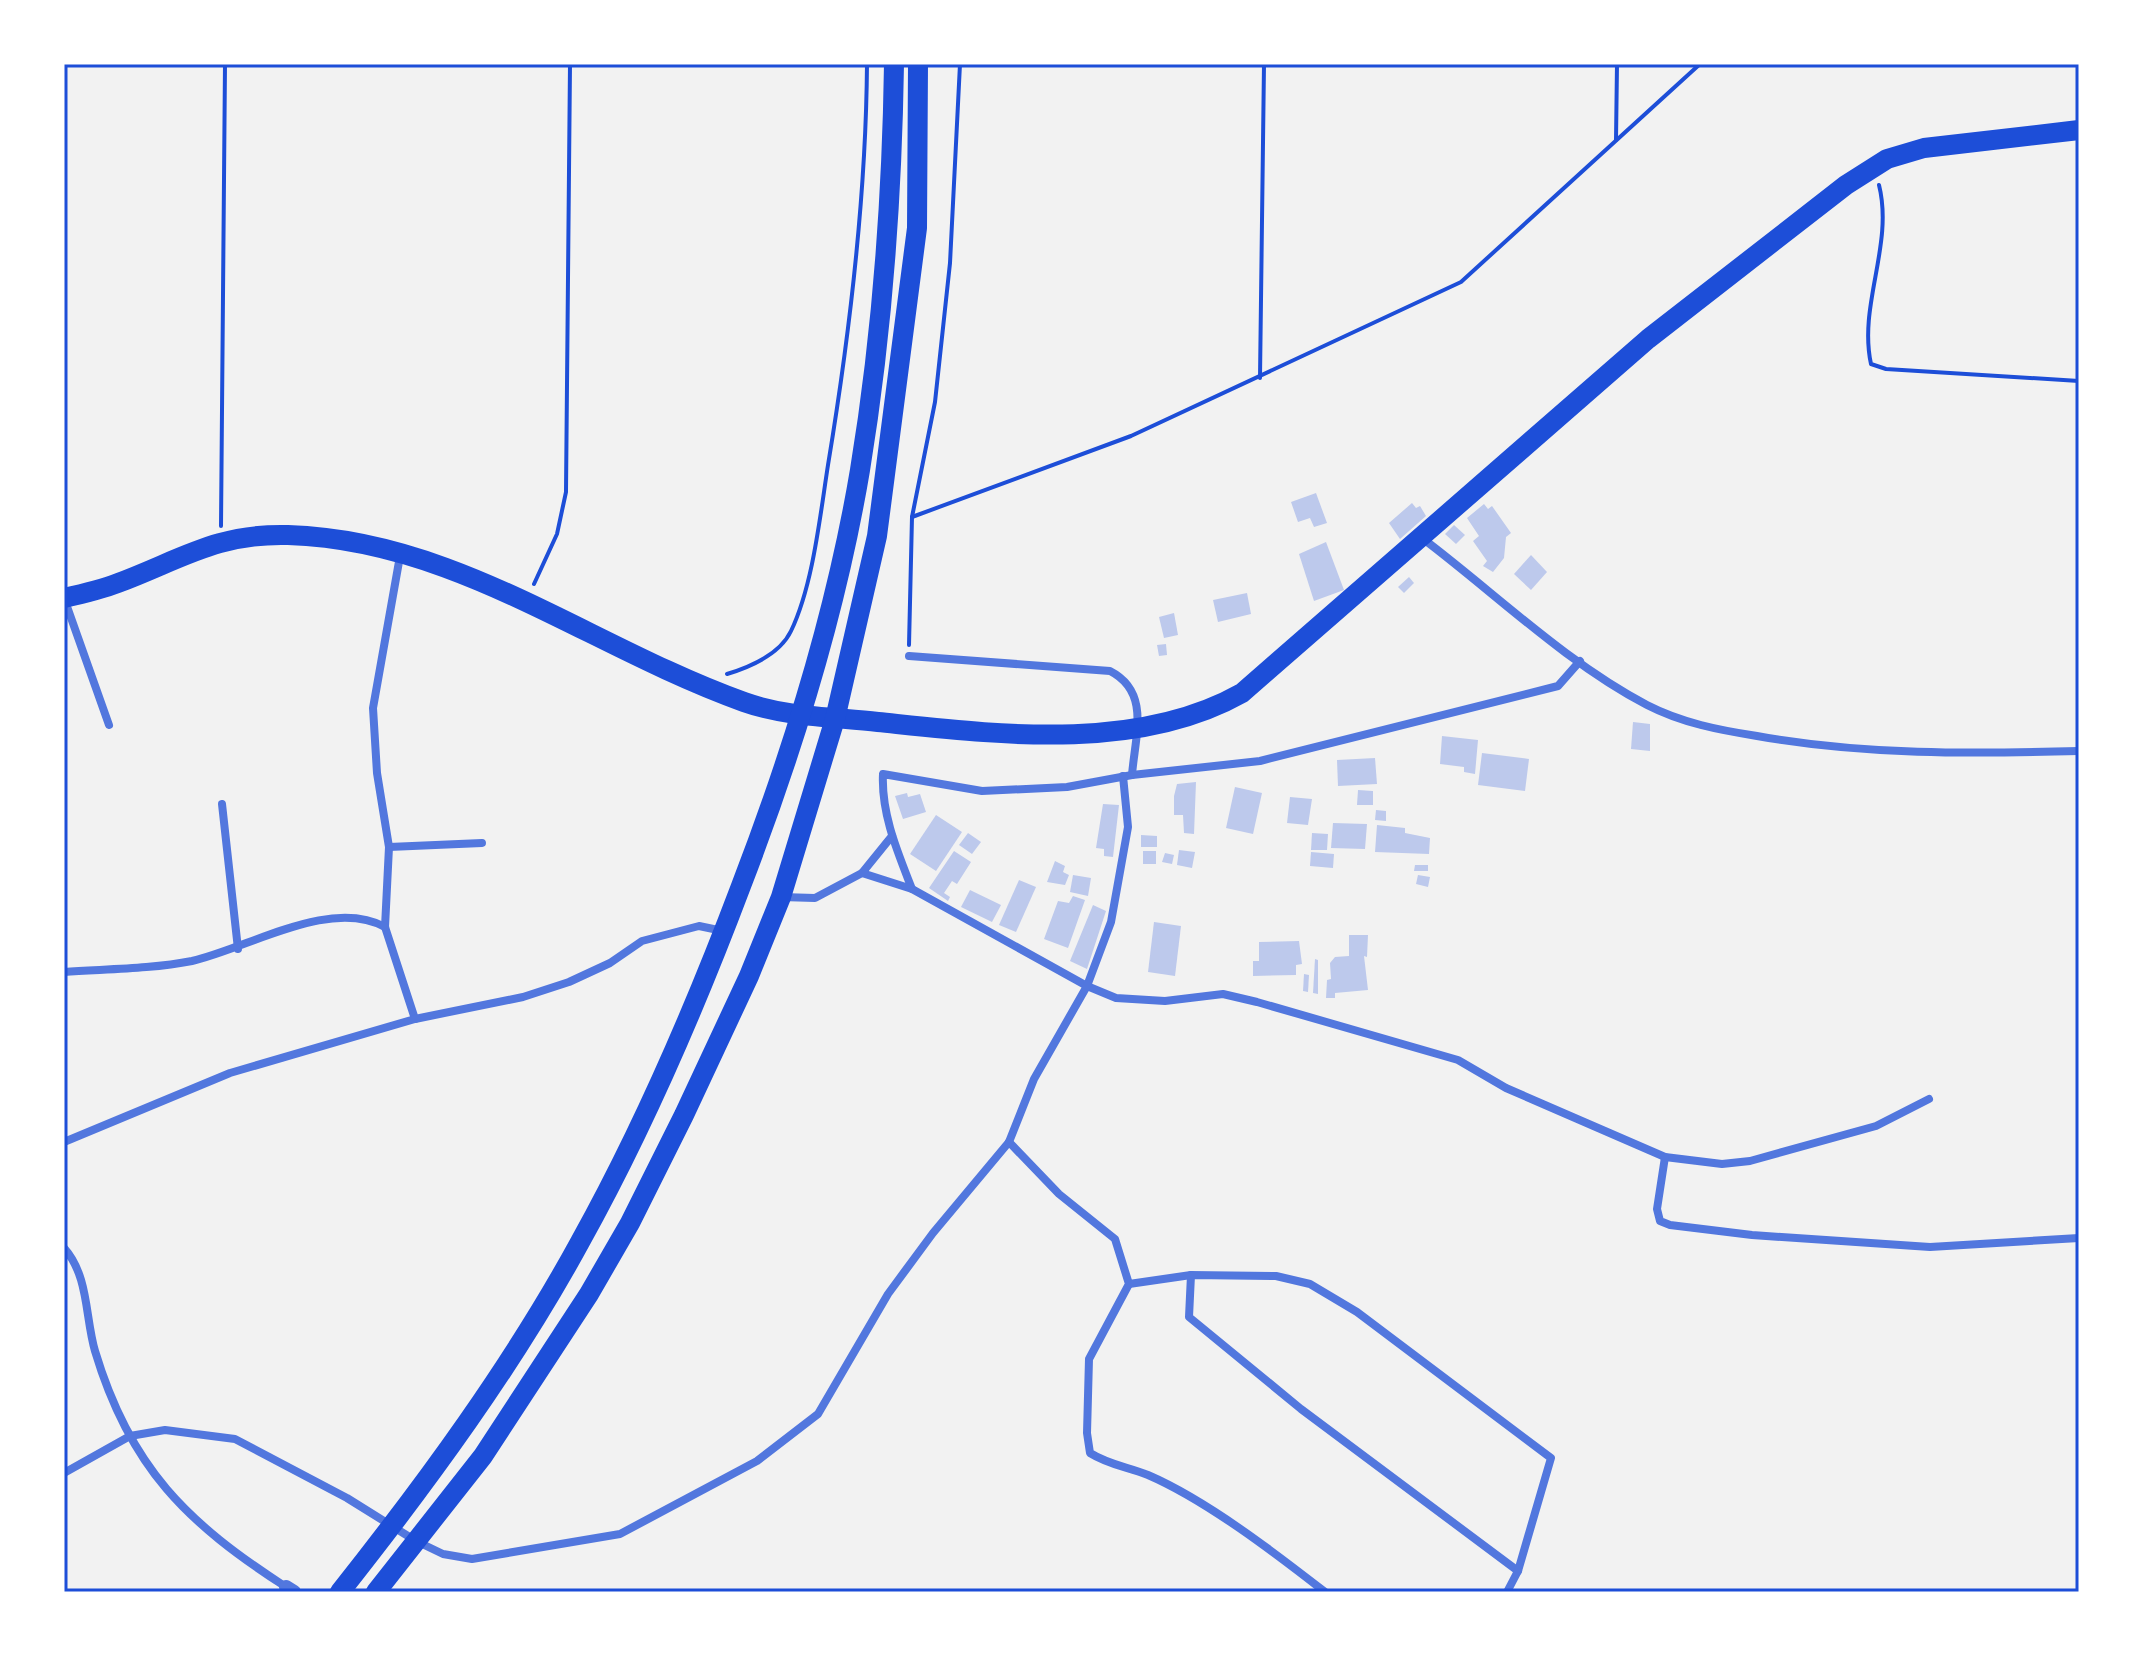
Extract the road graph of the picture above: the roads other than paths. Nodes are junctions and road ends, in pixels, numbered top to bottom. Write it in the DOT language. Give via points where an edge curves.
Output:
graph roads {
  1 [pos="894,64"];
  2 [pos="918,64"];
  3 [pos="2079,130"];
  4 [pos="1422,538"];
  5 [pos="401,552"];
  6 [pos="64,598"];
  7 [pos="909,656"];
  8 [pos="1580,661"];
  9 [pos="801,713"];
  10 [pos="835,719"];
  11 [pos="109,725"];
  12 [pos="1136,727"];
  13 [pos="2079,751"];
  14 [pos="1128,776"];
  15 [pos="222,804"];
  16 [pos="892,836"];
  17 [pos="482,843"];
  18 [pos="389,847"];
  19 [pos="862,873"];
  20 [pos="912,889"];
  21 [pos="781,897"];
  22 [pos="385,927"];
  23 [pos="724,931"];
  24 [pos="238,949"];
  25 [pos="64,972"];
  26 [pos="1087,986"];
  27 [pos="415,1019"];
  28 [pos="1929,1099"];
  29 [pos="64,1142"];
  30 [pos="1009,1142"];
  31 [pos="1665,1157"];
  32 [pos="2079,1238"];
  33 [pos="64,1248"];
  34 [pos="1191,1275"];
  35 [pos="1129,1284"];
  36 [pos="130,1436"];
  37 [pos="64,1473"];
  38 [pos="391,1527"];
  39 [pos="416,1541"];
  40 [pos="1518,1571"];
  41 [pos="290,1590"];
  42 [pos="340,1592"];
  43 [pos="376,1592"];
  44 [pos="1325,1592"];
  45 [pos="1507,1592"];
  1 -- 9 [label="main road" via="885,263 862,457"];
  2 -- 10 [label="main road" via="917,228 903,351 877,536"];
  3 -- 4 [label="main road" via="1924,148 1870,169 1648,339"];
  4 -- 8 [label="street"];
  4 -- 12 [label="main road" via="1242,693 1216,707"];
  5 -- 6 [label="main road" via="288,535 222,540 116,584"];
  5 -- 9 [label="main road" via="527,601 701,685 763,707"];
  5 -- 18 [label="street" via="373,708"];
  6 -- 11 [label="street"];
  7 -- 12 [label="street" via="1110,671 1134,691"];
  8 -- 13 [label="street" via="1646,705 1707,728 1850,751"];
  8 -- 14 [label="street" via="1558,686 1325,746 1260,761"];
  9 -- 10 [label="main road"];
  9 -- 23 [label="main road" via="782,780"];
  10 -- 12 [label="main road" via="1031,733"];
  10 -- 21 [label="main road"];
  12 -- 14 [label="street"];
  14 -- 16 [label="street" via="1067,787 982,791 883,774"];
  14 -- 26 [label="street" via="1121,873 1111,922"];
  15 -- 24 [label="street"];
  16 -- 19 [label="street"];
  16 -- 20 [label="street"];
  17 -- 18 [label="street"];
  18 -- 22 [label="street"];
  19 -- 20 [label="street"];
  19 -- 21 [label="street" via="815,898"];
  20 -- 26 [label="street"];
  21 -- 39 [label="main road" via="723,1033 630,1223 483,1456"];
  22 -- 24 [label="street" via="370,919 314,920"];
  22 -- 27 [label="street"];
  23 -- 27 [label="street" via="699,926 642,941 569,982"];
  23 -- 38 [label="main road" via="683,1038 579,1244 489,1389"];
  24 -- 25 [label="street" via="189,961"];
  26 -- 30 [label="street" via="1034,1079"];
  26 -- 31 [label="street" via="1136,1001 1223,994 1458,1060 1506,1088"];
  27 -- 29 [label="street" via="230,1073"];
  28 -- 31 [label="street" via="1876,1126 1750,1161 1722,1164"];
  30 -- 35 [label="street" via="1059,1194 1115,1239"];
  30 -- 39 [label="street" via="888,1294 818,1414 757,1461 620,1534 472,1559 443,1554"];
  31 -- 32 [label="street" via="1657,1209 1660,1221 1670,1225 1930,1247"];
  33 -- 36 [label="street" via="80,1277 100,1366"];
  34 -- 35 [label="street"];
  34 -- 40 [label="street" via="1189,1317 1301,1409"];
  34 -- 40 [label="street" via="1276,1276 1310,1284 1357,1312 1551,1458"];
  35 -- 44 [label="street" via="1089,1359 1090,1453 1107,1464 1148,1475 1198,1504"];
  36 -- 37 [label="street"];
  36 -- 38 [label="street" via="165,1430 235,1439"];
  36 -- 41 [label="street" via="182,1510"];
  38 -- 39 [label="street"];
  38 -- 42 [label="main road"];
  39 -- 43 [label="main road"];
  40 -- 45 [label="street"];
}
